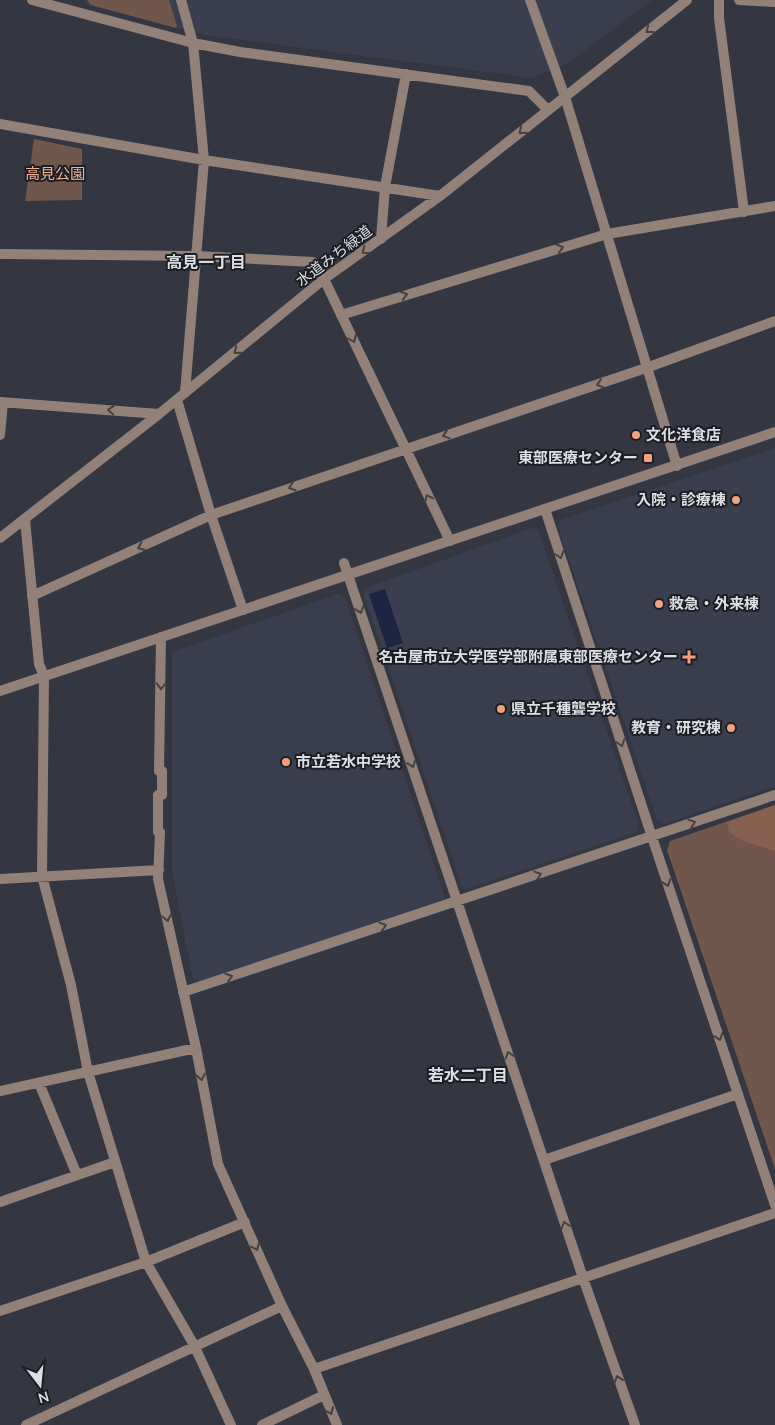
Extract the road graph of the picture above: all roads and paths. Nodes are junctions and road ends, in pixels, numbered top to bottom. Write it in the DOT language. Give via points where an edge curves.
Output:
graph roads {
  1 [pos="32,0"];
  2 [pos="181,0"];
  3 [pos="530,0"];
  4 [pos="687,0"];
  5 [pos="719,0"];
  6 [pos="739,0"];
  7 [pos="775,2"];
  8 [pos="76,5"];
  9 [pos="193,43"];
  10 [pos="406,74"];
  11 [pos="565,97"];
  12 [pos="548,110"];
  13 [pos="0,124"];
  14 [pos="204,160"];
  15 [pos="385,187"];
  16 [pos="440,196"];
  17 [pos="775,206"];
  18 [pos="744,212"];
  19 [pos="607,234"];
  20 [pos="381,239"];
  21 [pos="0,254"];
  22 [pos="197,256"];
  23 [pos="324,279"];
  24 [pos="341,315"];
  25 [pos="775,320"];
  26 [pos="646,368"];
  27 [pos="181,396"];
  28 [pos="2,402"];
  29 [pos="160,414"];
  30 [pos="775,432"];
  31 [pos="0,435"];
  32 [pos="404,449"];
  33 [pos="677,466"];
  34 [pos="545,509"];
  35 [pos="211,515"];
  36 [pos="25,520"];
  37 [pos="0,538"];
  38 [pos="450,541"];
  39 [pos="344,564"];
  40 [pos="348,576"];
  41 [pos="32,596"];
  42 [pos="243,610"];
  43 [pos="161,637"];
  44 [pos="44,676"];
  45 [pos="0,692"];
  46 [pos="775,795"];
  47 [pos="652,837"];
  48 [pos="159,870"];
  49 [pos="42,876"];
  50 [pos="0,879"];
  51 [pos="458,901"];
  52 [pos="183,992"];
  53 [pos="196,1048"];
  54 [pos="88,1072"];
  55 [pos="39,1083"];
  56 [pos="0,1091"];
  57 [pos="738,1094"];
  58 [pos="544,1160"];
  59 [pos="115,1162"];
  60 [pos="77,1175"];
  61 [pos="0,1202"];
  62 [pos="775,1205"];
  63 [pos="775,1213"];
  64 [pos="244,1222"];
  65 [pos="146,1262"];
  66 [pos="583,1278"];
  67 [pos="282,1306"];
  68 [pos="0,1311"];
  69 [pos="194,1345"];
  70 [pos="314,1369"];
  71 [pos="324,1395"];
  72 [pos="26,1425"];
  73 [pos="231,1425"];
  74 [pos="262,1425"];
  75 [pos="337,1425"];
  76 [pos="635,1425"];
  1 -- 8 [label="street"];
  2 -- 9 [label="street"];
  3 -- 11 [label="street"];
  4 -- 11 [label="street, 水道みち緑道, one-way"];
  5 -- 18 [label="street"];
  6 -- 7 [label="street"];
  8 -- 9 [label="street"];
  9 -- 10 [label="street"];
  9 -- 14 [label="street"];
  10 -- 12 [label="street" via="529,91"];
  10 -- 15 [label="street"];
  11 -- 12 [label="street, 水道みち緑道"];
  11 -- 19 [label="street"];
  12 -- 16 [label="street, 水道みち緑道, one-way"];
  13 -- 14 [label="street"];
  14 -- 15 [label="street"];
  14 -- 22 [label="street"];
  15 -- 16 [label="street"];
  15 -- 20 [label="street"];
  16 -- 20 [label="street, 水道みち緑道"];
  17 -- 18 [label="street"];
  18 -- 19 [label="street"];
  24 -- 19 [label="street, one-way"];
  19 -- 26 [label="street"];
  20 -- 23 [label="street, 水道みち緑道, one-way"];
  21 -- 22 [label="street"];
  22 -- 23 [label="street" via="313,262"];
  22 -- 27 [label="street"];
  23 -- 24 [label="street"];
  23 -- 27 [label="street, 水道みち緑道, one-way"];
  24 -- 32 [label="street, one-way"];
  25 -- 26 [label="street"];
  26 -- 32 [label="street, one-way"];
  26 -- 33 [label="street"];
  27 -- 29 [label="street, 水道みち緑道"];
  27 -- 35 [label="street"];
  29 -- 28 [label="street, one-way"];
  28 -- 31 [label="street"];
  29 -- 36 [label="street, 水道みち緑道"];
  30 -- 33 [label="street"];
  32 -- 35 [label="street, one-way"];
  38 -- 32 [label="street, one-way"];
  33 -- 34 [label="street"];
  34 -- 38 [label="street"];
  34 -- 47 [label="street, one-way"];
  35 -- 41 [label="street, one-way"];
  35 -- 42 [label="street"];
  36 -- 37 [label="street, 水道みち緑道"];
  36 -- 41 [label="street"];
  38 -- 40 [label="street"];
  39 -- 40 [label="street"];
  40 -- 42 [label="street"];
  40 -- 51 [label="street, one-way"];
  41 -- 44 [label="street" via="39,664"];
  42 -- 43 [label="street"];
  43 -- 44 [label="street"];
  43 -- 48 [label="street, one-way"];
  44 -- 45 [label="street"];
  44 -- 49 [label="street"];
  47 -- 46 [label="street, one-way"];
  51 -- 47 [label="street, one-way"];
  47 -- 57 [label="street, one-way"];
  48 -- 49 [label="street"];
  48 -- 52 [label="street, one-way" via="158,879"];
  49 -- 50 [label="street"];
  49 -- 54 [label="street" via="71,985"];
  52 -- 51 [label="street, one-way"];
  58 -- 51 [label="street, one-way"];
  52 -- 53 [label="street"];
  53 -- 54 [label="street"];
  53 -- 64 [label="street, one-way" via="218,1164"];
  54 -- 55 [label="street"];
  54 -- 59 [label="street"];
  55 -- 56 [label="street"];
  55 -- 60 [label="street"];
  57 -- 58 [label="street"];
  57 -- 62 [label="street"];
  66 -- 58 [label="street, one-way"];
  59 -- 60 [label="street"];
  59 -- 65 [label="street"];
  60 -- 61 [label="street"];
  63 -- 66 [label="street"];
  64 -- 65 [label="street"];
  64 -- 67 [label="street, one-way"];
  65 -- 68 [label="street"];
  65 -- 69 [label="street"];
  66 -- 70 [label="street"];
  76 -- 66 [label="street, one-way"];
  67 -- 69 [label="street"];
  67 -- 70 [label="street"];
  69 -- 72 [label="street"];
  69 -- 73 [label="street"];
  70 -- 71 [label="street"];
  71 -- 74 [label="street"];
  71 -- 75 [label="street, one-way"];
}
